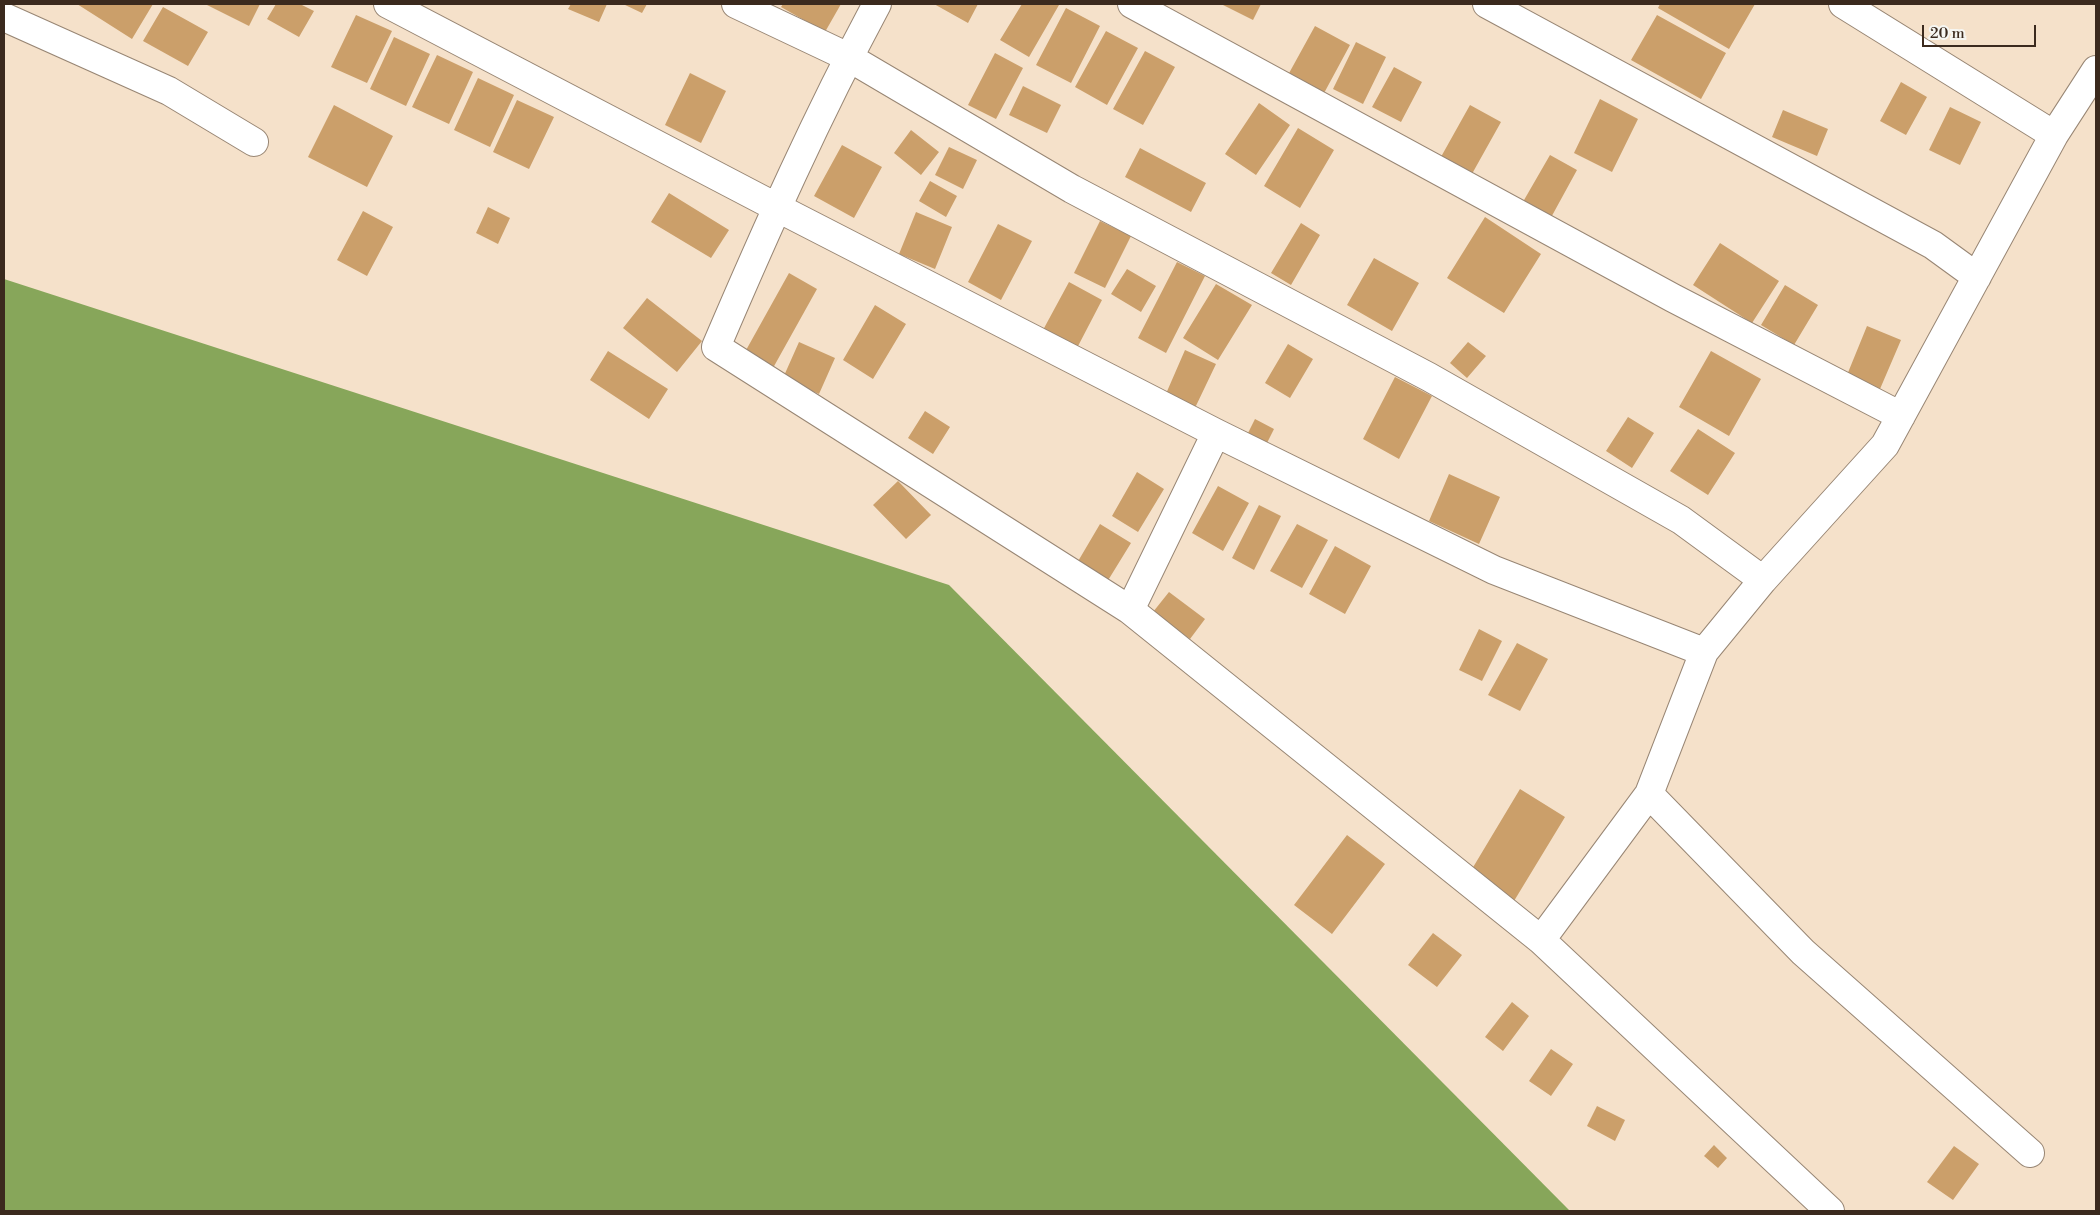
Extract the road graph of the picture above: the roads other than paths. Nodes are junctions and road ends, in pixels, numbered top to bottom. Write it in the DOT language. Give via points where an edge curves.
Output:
graph roads {
  1 [pos="388,4"];
  2 [pos="736,4"];
  3 [pos="877,4"];
  4 [pos="1132,4"];
  5 [pos="1487,4"];
  6 [pos="1843,4"];
  7 [pos="4,17"];
  8 [pos="848,58"];
  9 [pos="2096,70"];
  10 [pos="2054,135"];
  11 [pos="254,142"];
  12 [pos="776,207"];
  13 [pos="1977,277"];
  14 [pos="1901,416"];
  15 [pos="1216,433"];
  16 [pos="1763,580"];
  17 [pos="1130,610"];
  18 [pos="1704,652"];
  19 [pos="1649,794"];
  20 [pos="1541,940"];
  21 [pos="2030,1153"];
  22 [pos="1830,1211"];
  1 -- 12 [label="street"];
  2 -- 8 [label="street"];
  3 -- 8 [label="street"];
  4 -- 14 [label="street" via="1673,298"];
  5 -- 13 [label="street" via="1933,245"];
  6 -- 10 [label="street"];
  7 -- 11 [label="street" via="169,92"];
  8 -- 12 [label="street"];
  8 -- 16 [label="street" via="1072,189 1429,377 1681,520"];
  9 -- 10 [label="street"];
  10 -- 13 [label="street"];
  12 -- 15 [label="street"];
  12 -- 17 [label="street" via="716,347"];
  13 -- 14 [label="street"];
  14 -- 16 [label="street" via="1885,445"];
  15 -- 17 [label="street"];
  15 -- 18 [label="street" via="1494,570"];
  16 -- 18 [label="street"];
  17 -- 20 [label="street"];
  18 -- 19 [label="street"];
  19 -- 20 [label="street"];
  19 -- 21 [label="street" via="1803,952"];
  20 -- 22 [label="street"];
}
